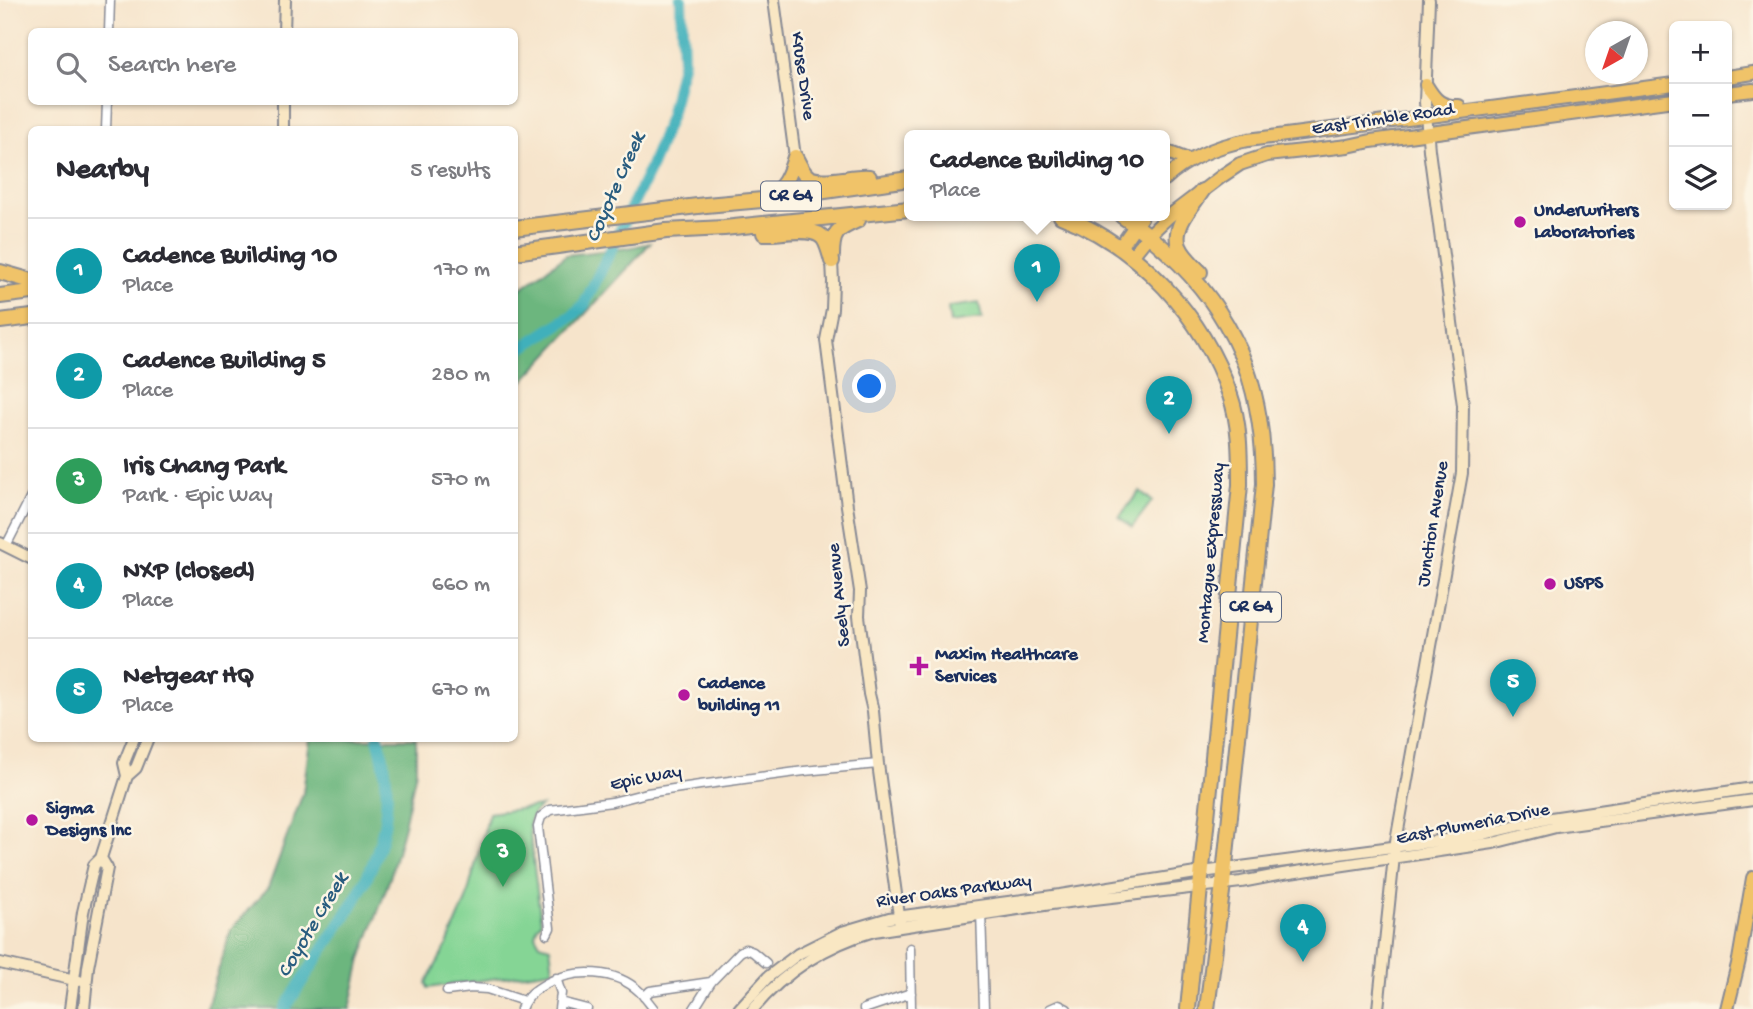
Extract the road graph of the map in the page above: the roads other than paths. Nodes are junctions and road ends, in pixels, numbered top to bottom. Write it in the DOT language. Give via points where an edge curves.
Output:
graph roads {
  1 [pos="110,0"];
  2 [pos="285,0"];
  3 [pos="774,0"];
  4 [pos="1429,0"];
  5 [pos="109,28"];
  6 [pos="284,28"];
  7 [pos="1753,73"];
  8 [pos="1732,76"];
  9 [pos="1426,85"];
  10 [pos="1669,85"];
  11 [pos="1753,90"];
  12 [pos="1732,92"];
  13 [pos="1669,101"];
  14 [pos="107,105"];
  15 [pos="283,105"];
  16 [pos="1512,105"];
  17 [pos="1426,117"];
  18 [pos="106,126"];
  19 [pos="283,126"];
  20 [pos="1427,133"];
  21 [pos="1170,153"];
  22 [pos="795,158"];
  23 [pos="1188,160"];
  24 [pos="1170,175"];
  25 [pos="903,180"];
  26 [pos="1202,191"];
  27 [pos="762,200"];
  28 [pos="904,210"];
  29 [pos="870,214"];
  30 [pos="1170,215"];
  31 [pos="1074,221"];
  32 [pos="1138,221"];
  33 [pos="1140,221"];
  34 [pos="1164,221"];
  35 [pos="518,227"];
  36 [pos="724,229"];
  37 [pos="1149,235"];
  38 [pos="1120,247"];
  39 [pos="518,251"];
  40 [pos="1132,256"];
  41 [pos="832,261"];
  42 [pos="0,272"];
  43 [pos="28,280"];
  44 [pos="28,292"];
  45 [pos="0,296"];
  46 [pos="1213,302"];
  47 [pos="28,318"];
  48 [pos="4,322"];
  49 [pos="28,502"];
  50 [pos="3,545"];
  51 [pos="28,557"];
  52 [pos="132,742"];
  53 [pos="146,742"];
  54 [pos="877,764"];
  55 [pos="127,776"];
  56 [pos="1753,788"];
  57 [pos="1753,800"];
  58 [pos="1644,810"];
  59 [pos="1394,853"];
  60 [pos="102,858"];
  61 [pos="1223,877"];
  62 [pos="1753,878"];
  63 [pos="1200,879"];
  64 [pos="1105,888"];
  65 [pos="1051,904"];
  66 [pos="981,910"];
  67 [pos="900,921"];
  68 [pos="547,934"];
  69 [pos="910,948"];
  70 [pos="0,963"];
  71 [pos="766,963"];
  72 [pos="555,978"];
  73 [pos="73,979"];
  74 [pos="711,982"];
  75 [pos="87,983"];
  76 [pos="447,991"];
  77 [pos="911,993"];
  78 [pos="644,996"];
  79 [pos="522,1005"];
  80 [pos="560,1005"];
  81 [pos="70,1009"];
  82 [pos="84,1009"];
  83 [pos="587,1009"];
  84 [pos="654,1009"];
  85 [pos="694,1009"];
  86 [pos="739,1009"];
  87 [pos="753,1009"];
  88 [pos="864,1009"];
  89 [pos="911,1009"];
  90 [pos="984,1009"];
  91 [pos="1050,1009"];
  92 [pos="1067,1009"];
  93 [pos="1188,1009"];
  94 [pos="1207,1009"];
  95 [pos="1378,1009"];
  96 [pos="1727,1009"];
  1 -- 5 [label="street"];
  2 -- 6 [label="street"];
  3 -- 22 [label="street, Kruse Drive"];
  4 -- 9 [label="street, Junction Avenue"];
  7 -- 8 [label="main road"];
  9 -- 16 [label="main road" via="1448,107"];
  9 -- 17 [label="street, Junction Avenue"];
  10 -- 16 [label="main road, East Trimble Road"];
  11 -- 12 [label="main road"];
  13 -- 20 [label="main road, East Trimble Road"];
  14 -- 18 [label="street"];
  15 -- 19 [label="street"];
  16 -- 17 [label="main road, East Trimble Road"];
  17 -- 20 [label="street, Junction Avenue"];
  17 -- 23 [label="main road, East Trimble Road" via="1248,140"];
  20 -- 26 [label="main road, East Trimble Road" via="1267,155 1240,164"];
  20 -- 59 [label="street, Junction Avenue" via="1463,405 1462,472"];
  21 -- 23 [label="main road"];
  22 -- 25 [label="highway" via="809,178 820,181 860,176"];
  22 -- 27 [label="highway" via="783,187"];
  23 -- 24 [label="main road, East Trimble Road"];
  25 -- 27 [label="highway, CR G4"];
  26 -- 30 [label="main road, East Trimble Road"];
  26 -- 46 [label="highway" via="1177,237 1180,248 1208,282"];
  27 -- 35 [label="highway, CR G4"];
  28 -- 29 [label="highway, CR G4"];
  29 -- 36 [label="highway, CR G4"];
  29 -- 41 [label="highway" via="836,232"];
  31 -- 38 [label="highway, Montague Expressway / CR G4"];
  32 -- 38 [label="main road"];
  33 -- 37 [label="highway, CR G4"];
  34 -- 37 [label="main road, East Trimble Road"];
  36 -- 39 [label="highway, CR G4" via="659,232"];
  36 -- 41 [label="highway" via="768,234 815,232 825,241"];
  37 -- 40 [label="main road, East Trimble Road"];
  37 -- 46 [label="highway, CR G4"];
  38 -- 40 [label="highway, Montague Expressway / CR G4"];
  40 -- 63 [label="highway, Montague Expressway / CR G4" via="1200,332 1219,368 1236,421 1240,485"];
  41 -- 54 [label="street, Seely Avenue" via="832,309 826,340 860,591"];
  42 -- 43 [label="highway"];
  44 -- 45 [label="highway"];
  46 -- 61 [label="highway, CR G4" via="1239,347 1254,392 1264,456"];
  47 -- 48 [label="highway"];
  49 -- 50 [label="street"];
  50 -- 51 [label="street"];
  52 -- 55 [label="street" via="124,763"];
  53 -- 55 [label="street" via="136,768"];
  54 -- 67 [label="street, Seely Avenue"];
  54 -- 68 [label="street, Epic Way" via="700,785 550,810 538,827"];
  55 -- 60 [label="street"];
  56 -- 58 [label="street, East Plumeria Drive"];
  57 -- 58 [label="street, East Plumeria Drive"];
  58 -- 59 [label="street, East Plumeria Drive" via="1551,818 1522,830"];
  59 -- 61 [label="street, East Plumeria Drive" via="1308,870"];
  59 -- 95 [label="street, Junction Avenue"];
  60 -- 73 [label="street" via="94,865"];
  60 -- 75 [label="street" via="107,868"];
  61 -- 63 [label="street, East Plumeria Drive"];
  61 -- 94 [label="highway, CR G4"];
  62 -- 96 [label="main road"];
  63 -- 64 [label="street, River Oaks Parkway"];
  63 -- 65 [label="street, River Oaks Parkway"];
  63 -- 93 [label="highway, Montague Expressway / CR G4"];
  64 -- 65 [label="street"];
  64 -- 66 [label="street, River Oaks Parkway"];
  65 -- 66 [label="street, River Oaks Parkway"];
  66 -- 67 [label="street, River Oaks Parkway"];
  66 -- 90 [label="street"];
  67 -- 86 [label="street, River Oaks Parkway" via="870,923 842,932 798,954 768,977"];
  67 -- 87 [label="street, River Oaks Parkway" via="828,948 793,970"];
  69 -- 77 [label="street"];
  70 -- 73 [label="street"];
  71 -- 74 [label="street" via="746,949"];
  72 -- 78 [label="street" via="600,973 626,982"];
  72 -- 79 [label="street" via="537,988"];
  72 -- 80 [label="street"];
  73 -- 75 [label="street"];
  73 -- 81 [label="street"];
  74 -- 78 [label="street" via="650,991"];
  74 -- 85 [label="street"];
  75 -- 82 [label="street"];
  76 -- 79 [label="street" via="487,989"];
  77 -- 88 [label="street"];
  77 -- 89 [label="street"];
  78 -- 84 [label="street"];
  80 -- 83 [label="street"];
  91 -- 92 [label="street" via="1059,1005"];
}
